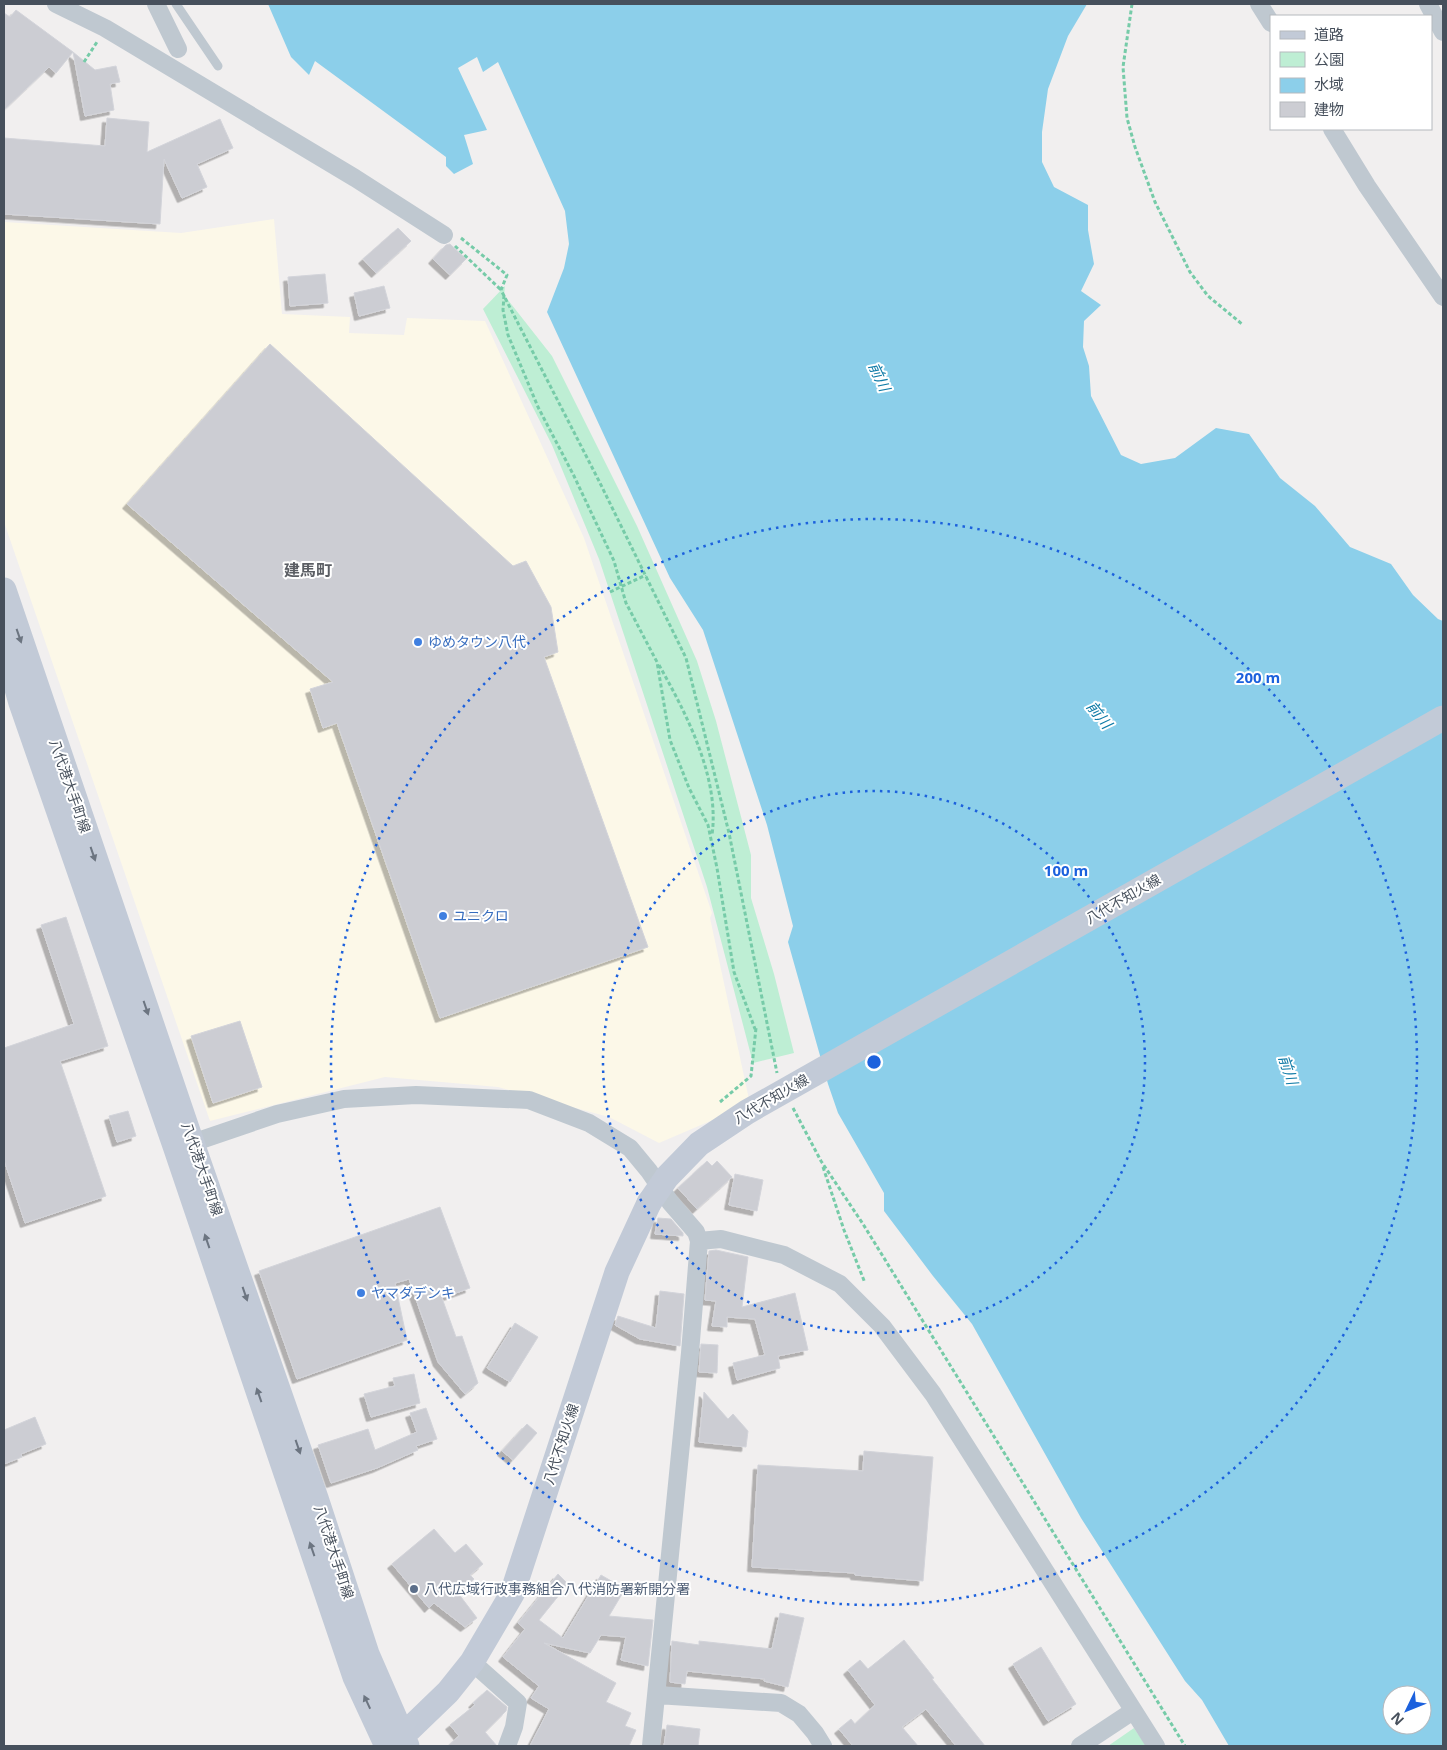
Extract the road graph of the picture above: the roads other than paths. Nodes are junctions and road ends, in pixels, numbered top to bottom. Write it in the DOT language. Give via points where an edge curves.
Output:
graph roads {
  1 [pos="56,4"];
  2 [pos="156,4"];
  3 [pos="176,4"];
  4 [pos="1259,4"];
  5 [pos="1428,4"];
  6 [pos="1270,21"];
  7 [pos="1443,32"];
  8 [pos="178,49"];
  9 [pos="218,66"];
  10 [pos="1333,130"];
  11 [pos="444,235"];
  12 [pos="1443,298"];
  13 [pos="4,590"];
  14 [pos="4,643"];
  15 [pos="1443,718"];
  16 [pos="184,1144"];
  17 [pos="699,1241"];
  18 [pos="472,1662"];
  19 [pos="657,1695"];
  20 [pos="1133,1711"];
  21 [pos="397,1744"];
  22 [pos="507,1746"];
  23 [pos="651,1746"];
  24 [pos="823,1746"];
  25 [pos="1080,1746"];
  26 [pos="1156,1746"];
  1 -- 11 [label="street" via="105,28"];
  2 -- 8 [label="street"];
  3 -- 9 [label="lane"];
  4 -- 6 [label="street"];
  5 -- 7 [label="street"];
  10 -- 12 [label="street"];
  13 -- 16 [label="main road, 八代港大手町線, one-way"];
  14 -- 16 [label="main road, 八代港大手町線" via="21,703"];
  15 -- 18 [label="main road, 八代不知火線, bridge" via="747,1112 699,1144 667,1177 648,1203 616,1272 512,1594"];
  16 -- 17 [label="street" via="277,1114 344,1099 416,1095 529,1100 589,1123 630,1148 696,1232"];
  16 -- 21 [label="main road, 八代港大手町線" via="316,1498"];
  17 -- 19 [label="street"];
  17 -- 20 [label="street" via="721,1239 784,1255 840,1284 882,1326 933,1394"];
  18 -- 21 [label="main road, 八代不知火線" via="448,1692"];
  18 -- 22 [label="street" via="518,1703"];
  19 -- 23 [label="street"];
  19 -- 24 [label="street" via="781,1703 799,1714"];
  20 -- 25 [label="street"];
  20 -- 26 [label="street"];
}
